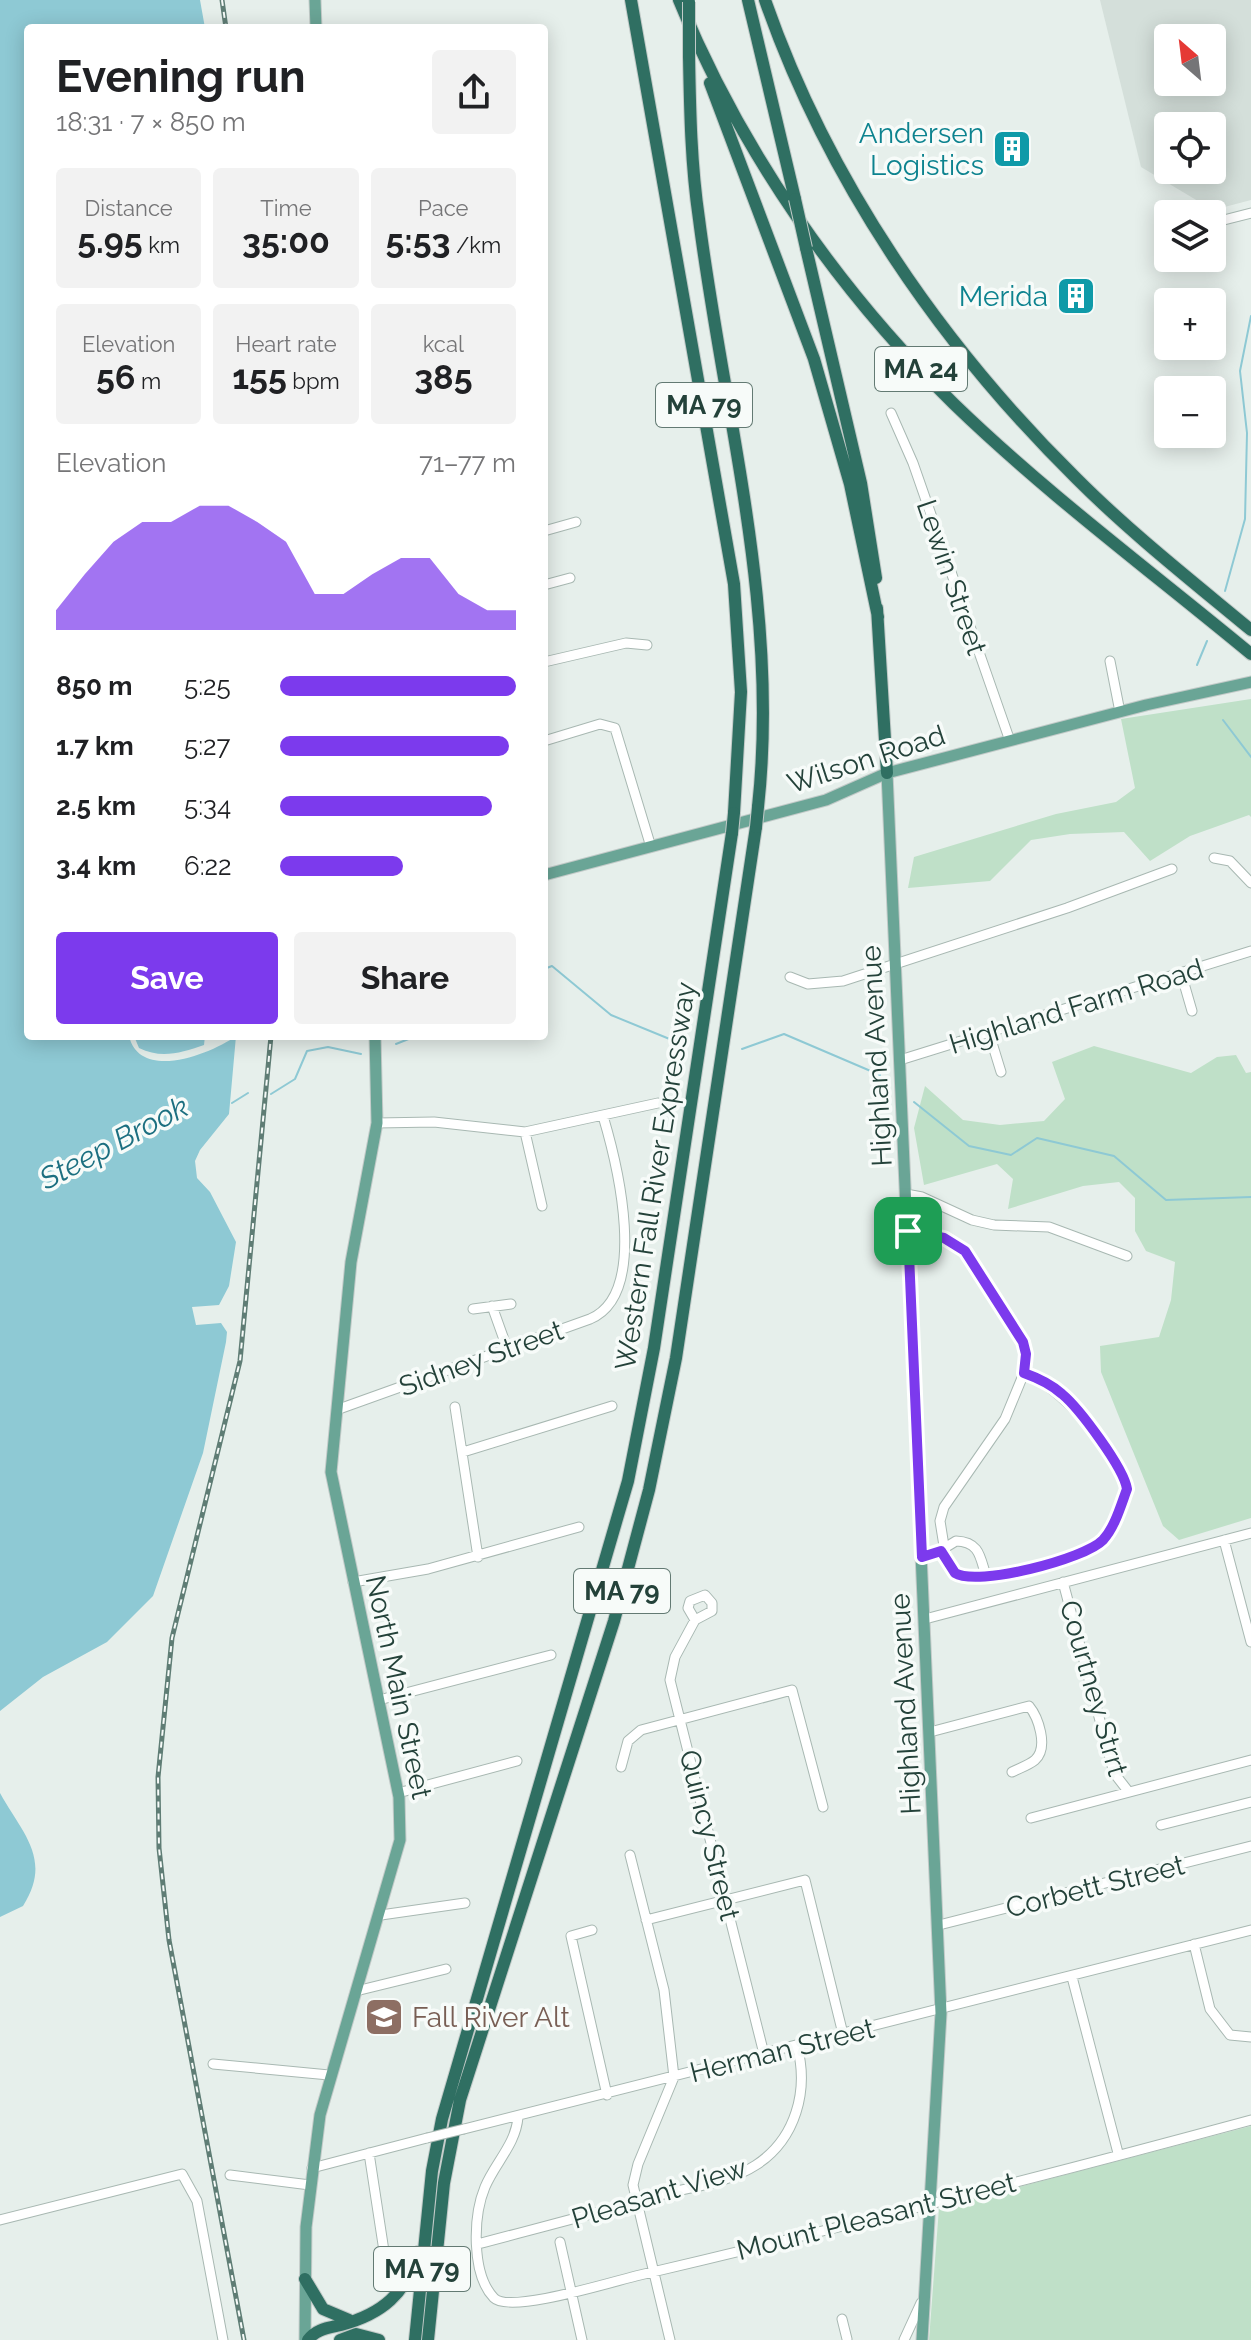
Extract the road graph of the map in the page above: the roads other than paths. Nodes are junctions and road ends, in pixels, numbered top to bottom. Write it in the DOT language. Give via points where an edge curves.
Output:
graph roads {
  1 [pos="315,0"];
  2 [pos="631,0"];
  3 [pos="748,0"];
  4 [pos="765,0"];
  5 [pos="685,2"];
  6 [pos="316,24"];
  7 [pos="1251,213"];
  8 [pos="1226,219"];
  9 [pos="891,413"];
  10 [pos="576,522"];
  11 [pos="548,530"];
  12 [pos="570,578"];
  13 [pos="548,584"];
  14 [pos="878,617"];
  15 [pos="1251,630"];
  16 [pos="647,645"];
  17 [pos="1251,654"];
  18 [pos="548,661"];
  19 [pos="1110,661"];
  20 [pos="1251,682"];
  21 [pos="1120,712"];
  22 [pos="548,740"];
  23 [pos="1010,741"];
  24 [pos="887,773"];
  25 [pos="651,847"];
  26 [pos="1214,858"];
  27 [pos="1172,869"];
  28 [pos="548,874"];
  29 [pos="1251,883"];
  30 [pos="1251,951"];
  31 [pos="896,963"];
  32 [pos="1181,973"];
  33 [pos="790,977"];
  34 [pos="1192,1011"];
  35 [pos="989,1033"];
  36 [pos="375,1040"];
  37 [pos="900,1060"];
  38 [pos="1001,1072"];
  39 [pos="658,1103"];
  40 [pos="603,1116"];
  41 [pos="377,1123"];
  42 [pos="525,1132"];
  43 [pos="906,1194"];
  44 [pos="542,1206"];
  45 [pos="908,1231"];
  46 [pos="1127,1256"];
  47 [pos="511,1304"];
  48 [pos="492,1306"];
  49 [pos="473,1309"];
  50 [pos="507,1348"];
  51 [pos="1024,1373"];
  52 [pos="612,1406"];
  53 [pos="455,1407"];
  54 [pos="339,1409"];
  55 [pos="463,1452"];
  56 [pos="579,1527"];
  57 [pos="1251,1533"];
  58 [pos="1224,1540"];
  59 [pos="942,1548"];
  60 [pos="478,1557"];
  61 [pos="922,1557"];
  62 [pos="986,1576"];
  63 [pos="353,1582"];
  64 [pos="1063,1582"];
  65 [pos="925,1619"];
  66 [pos="695,1620"];
  67 [pos="1251,1642"];
  68 [pos="551,1655"];
  69 [pos="379,1700"];
  70 [pos="681,1721"];
  71 [pos="930,1732"];
  72 [pos="1251,1760"];
  73 [pos="517,1761"];
  74 [pos="621,1767"];
  75 [pos="1012,1772"];
  76 [pos="1128,1791"];
  77 [pos="398,1793"];
  78 [pos="1251,1802"];
  79 [pos="823,1807"];
  80 [pos="1031,1818"];
  81 [pos="1161,1825"];
  82 [pos="1251,1846"];
  83 [pos="630,1855"];
  84 [pos="726,1898"];
  85 [pos="465,1903"];
  86 [pos="381,1915"];
  87 [pos="646,1920"];
  88 [pos="939,1925"];
  89 [pos="592,1930"];
  90 [pos="1251,1930"];
  91 [pos="1194,1944"];
  92 [pos="446,1969"];
  93 [pos="1072,1977"];
  94 [pos="356,1991"];
  95 [pos="941,2011"];
  96 [pos="843,2034"];
  97 [pos="1251,2037"];
  98 [pos="797,2046"];
  99 [pos="764,2054"];
  100 [pos="213,2064"];
  101 [pos="329,2075"];
  102 [pos="674,2077"];
  103 [pos="607,2095"];
  104 [pos="518,2117"];
  105 [pos="1251,2120"];
  106 [pos="369,2153"];
  107 [pos="1118,2153"];
  108 [pos="312,2168"];
  109 [pos="230,2175"];
  110 [pos="310,2185"];
  111 [pos="429,2198"];
  112 [pos="929,2202"];
  113 [pos="637,2204"];
  114 [pos="0,2220"];
  115 [pos="560,2242"];
  116 [pos="478,2244"];
  117 [pos="384,2251"];
  118 [pos="655,2272"];
  119 [pos="305,2279"];
  120 [pos="569,2291"];
  121 [pos="924,2295"];
  122 [pos="842,2319"];
  123 [pos="360,2320"];
  124 [pos="345,2338"];
  125 [pos="223,2340"];
  126 [pos="306,2340"];
  127 [pos="329,2340"];
  128 [pos="379,2340"];
  129 [pos="415,2340"];
  130 [pos="428,2340"];
  131 [pos="582,2340"];
  132 [pos="670,2340"];
  133 [pos="840,2340"];
  134 [pos="848,2340"];
  135 [pos="904,2340"];
  136 [pos="922,2340"];
  1 -- 6 [label="main road"];
  2 -- 111 [label="highway, Western Fall River Expressway / MA 79, bridge" via="734,584 741,692 734,813 654,1348 628,1481 449,2092"];
  3 -- 14 [label="highway, bridge" via="864,497"];
  4 -- 15 [label="highway, MA 24" via="841,169 953,340 1079,481"];
  5 -- 14 [label="highway" via="814,359 846,471"];
  5 -- 17 [label="highway, MA 24" via="717,81 764,164 880,325 995,442"];
  5 -- 130 [label="highway, Western Fall River Expressway / MA 79, bridge" via="698,215 759,604 764,712 756,827 655,1464 614,1621 460,2100 444,2183"];
  7 -- 8 [label="street"];
  9 -- 23 [label="street, Lewin Street"];
  10 -- 11 [label="street"];
  12 -- 13 [label="street"];
  14 -- 24 [label="highway"];
  16 -- 18 [label="street" via="626,643"];
  19 -- 21 [label="street"];
  20 -- 21 [label="main road, Wilson Road"];
  21 -- 23 [label="main road, Wilson Road"];
  22 -- 25 [label="street" via="611,725"];
  23 -- 24 [label="main road, Wilson Road"];
  24 -- 25 [label="main road, Wilson Road" via="826,800"];
  24 -- 31 [label="main road, Highland Avenue"];
  25 -- 28 [label="main road, Wilson Road"];
  26 -- 29 [label="street" via="1230,861"];
  27 -- 31 [label="street"];
  30 -- 32 [label="street, Highland Farm Road"];
  31 -- 33 [label="street" via="837,982 808,984"];
  31 -- 37 [label="main road, Highland Avenue"];
  32 -- 34 [label="street"];
  32 -- 35 [label="street, Highland Farm Road"];
  35 -- 37 [label="street, Highland Farm Road"];
  35 -- 38 [label="street"];
  36 -- 41 [label="main road, North Main Street"];
  37 -- 43 [label="main road, Highland Avenue"];
  39 -- 40 [label="street"];
  40 -- 42 [label="street"];
  40 -- 50 [label="street, Sidney Street" via="624,1225 616,1295 596,1316"];
  41 -- 42 [label="street" via="434,1122"];
  41 -- 54 [label="main road, North Main Street" via="351,1262"];
  42 -- 44 [label="street"];
  43 -- 45 [label="main road, Highland Avenue"];
  43 -- 46 [label="street" via="972,1220 1049,1227"];
  45 -- 51 [label="street" via="944,1238 968,1254 1023,1342"];
  45 -- 61 [label="main road, Highland Avenue"];
  47 -- 48 [label="street"];
  48 -- 49 [label="street"];
  48 -- 50 [label="street"];
  50 -- 54 [label="street, Sidney Street"];
  51 -- 59 [label="street" via="1005,1419 944,1507"];
  51 -- 62 [label="street" via="1048,1383 1069,1401 1116,1465 1127,1489 1108,1534 1095,1546"];
  52 -- 55 [label="street"];
  53 -- 55 [label="street"];
  54 -- 63 [label="main road, North Main Street" via="332,1478"];
  55 -- 60 [label="street"];
  56 -- 60 [label="street"];
  57 -- 58 [label="street"];
  58 -- 64 [label="street"];
  58 -- 67 [label="street"];
  59 -- 61 [label="street"];
  59 -- 62 [label="street" via="949,1567 961,1577"];
  59 -- 62 [label="street" via="961,1541 974,1546"];
  60 -- 63 [label="street"];
  61 -- 65 [label="main road, Highland Avenue"];
  63 -- 69 [label="main road, North Main Street"];
  64 -- 65 [label="street"];
  64 -- 76 [label="street, Courtney Strrt" via="1113,1769"];
  65 -- 71 [label="main road, Highland Avenue"];
  66 -- 70 [label="street, Quincy Street" via="670,1667"];
  68 -- 69 [label="street"];
  69 -- 77 [label="main road, North Main Street"];
  70 -- 74 [label="street" via="634,1734"];
  70 -- 79 [label="street" via="792,1690"];
  70 -- 84 [label="street, Quincy Street"];
  71 -- 75 [label="street" via="1029,1706 1039,1726 1040,1753"];
  71 -- 88 [label="main road, Highland Avenue"];
  72 -- 76 [label="street"];
  73 -- 77 [label="street"];
  76 -- 80 [label="street"];
  77 -- 86 [label="main road, North Main Street" via="398,1853"];
  78 -- 81 [label="street"];
  82 -- 88 [label="street, Corbett Street"];
  83 -- 87 [label="street"];
  84 -- 87 [label="street"];
  84 -- 96 [label="street" via="805,1880"];
  84 -- 99 [label="street, Quincy Street"];
  85 -- 86 [label="street"];
  86 -- 94 [label="main road, North Main Street"];
  87 -- 102 [label="street" via="664,1990"];
  88 -- 95 [label="main road, Highland Avenue"];
  89 -- 103 [label="street" via="571,1936"];
  90 -- 91 [label="street, Herman Street"];
  91 -- 93 [label="street, Herman Street"];
  91 -- 97 [label="street" via="1213,2017 1234,2037"];
  92 -- 94 [label="street"];
  93 -- 95 [label="street, Herman Street"];
  93 -- 107 [label="street"];
  94 -- 101 [label="main road, North Main Street"];
  95 -- 96 [label="street, Herman Street"];
  95 -- 112 [label="main road, Highland Avenue"];
  96 -- 98 [label="street, Herman Street"];
  98 -- 99 [label="street, Herman Street"];
  98 -- 113 [label="street, Pleasant View" via="802,2064 800,2102 772,2151 745,2171"];
  99 -- 102 [label="street, Herman Street"];
  100 -- 101 [label="street"];
  101 -- 108 [label="main road, North Main Street"];
  102 -- 103 [label="street, Herman Street"];
  102 -- 113 [label="street" via="634,2176"];
  103 -- 104 [label="street, Herman Street"];
  104 -- 106 [label="street, Herman Street, bridge"];
  104 -- 116 [label="street" via="518,2129 485,2187"];
  105 -- 107 [label="street, Mount Pleasant Street"];
  106 -- 108 [label="street, Herman Street"];
  106 -- 117 [label="street"];
  107 -- 112 [label="street, Mount Pleasant Street"];
  108 -- 110 [label="main road, North Main Street"];
  109 -- 110 [label="street"];
  110 -- 119 [label="main road, North Main Street"];
  111 -- 123 [label="highway" via="406,2283 387,2306"];
  111 -- 129 [label="highway, Western Fall River Expressway / MA 79"];
  112 -- 118 [label="street, Mount Pleasant Street"];
  112 -- 121 [label="main road, Highland Avenue"];
  113 -- 116 [label="street, Pleasant View"];
  113 -- 118 [label="street"];
  114 -- 125 [label="street" via="182,2174 193,2187"];
  115 -- 120 [label="street"];
  116 -- 120 [label="street, Mount Pleasant Street" via="485,2281 500,2303 520,2305"];
  118 -- 120 [label="street, Mount Pleasant Street"];
  118 -- 132 [label="street"];
  119 -- 123 [label="highway" via="326,2312"];
  119 -- 126 [label="main road, North Main Street"];
  120 -- 131 [label="street"];
  121 -- 135 [label="street, Highland Avenue"];
  121 -- 136 [label="main road"];
  122 -- 134 [label="street"];
  123 -- 126 [label="highway" via="317,2331"];
  124 -- 127 [label="highway"];
  124 -- 128 [label="highway" via="362,2334"];
  133 -- 134 [label="street"];
}
